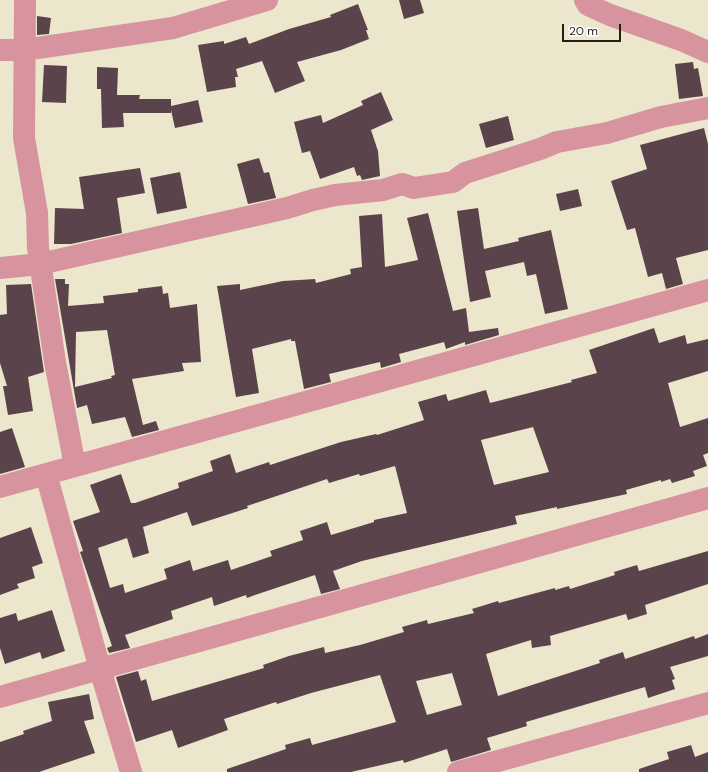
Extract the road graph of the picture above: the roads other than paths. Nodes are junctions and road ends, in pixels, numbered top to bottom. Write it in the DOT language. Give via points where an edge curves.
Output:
graph roads {
  1 [pos="26,0"];
  2 [pos="267,0"];
  3 [pos="584,0"];
  4 [pos="0,50"];
  5 [pos="24,50"];
  6 [pos="708,52"];
  7 [pos="708,108"];
  8 [pos="40,264"];
  9 [pos="0,268"];
  10 [pos="708,290"];
  11 [pos="74,466"];
  12 [pos="46,474"];
  13 [pos="0,487"];
  14 [pos="708,498"];
  15 [pos="100,669"];
  16 [pos="0,697"];
  17 [pos="708,703"];
  18 [pos="131,772"];
  19 [pos="458,772"];
  1 -- 5 [label="street"];
  2 -- 5 [label="street" via="172,28"];
  3 -- 6 [label="street" via="588,5 610,15"];
  4 -- 5 [label="street"];
  5 -- 8 [label="street" via="24,138 37,213"];
  7 -- 8 [label="street" via="661,117 607,133 557,142 465,173 453,182 414,188 402,184 383,190 321,198"];
  8 -- 9 [label="street"];
  8 -- 11 [label="street"];
  10 -- 11 [label="street"];
  11 -- 12 [label="street"];
  12 -- 13 [label="street"];
  12 -- 15 [label="street"];
  14 -- 15 [label="street"];
  15 -- 16 [label="street"];
  15 -- 18 [label="street"];
  17 -- 19 [label="street"];
}
